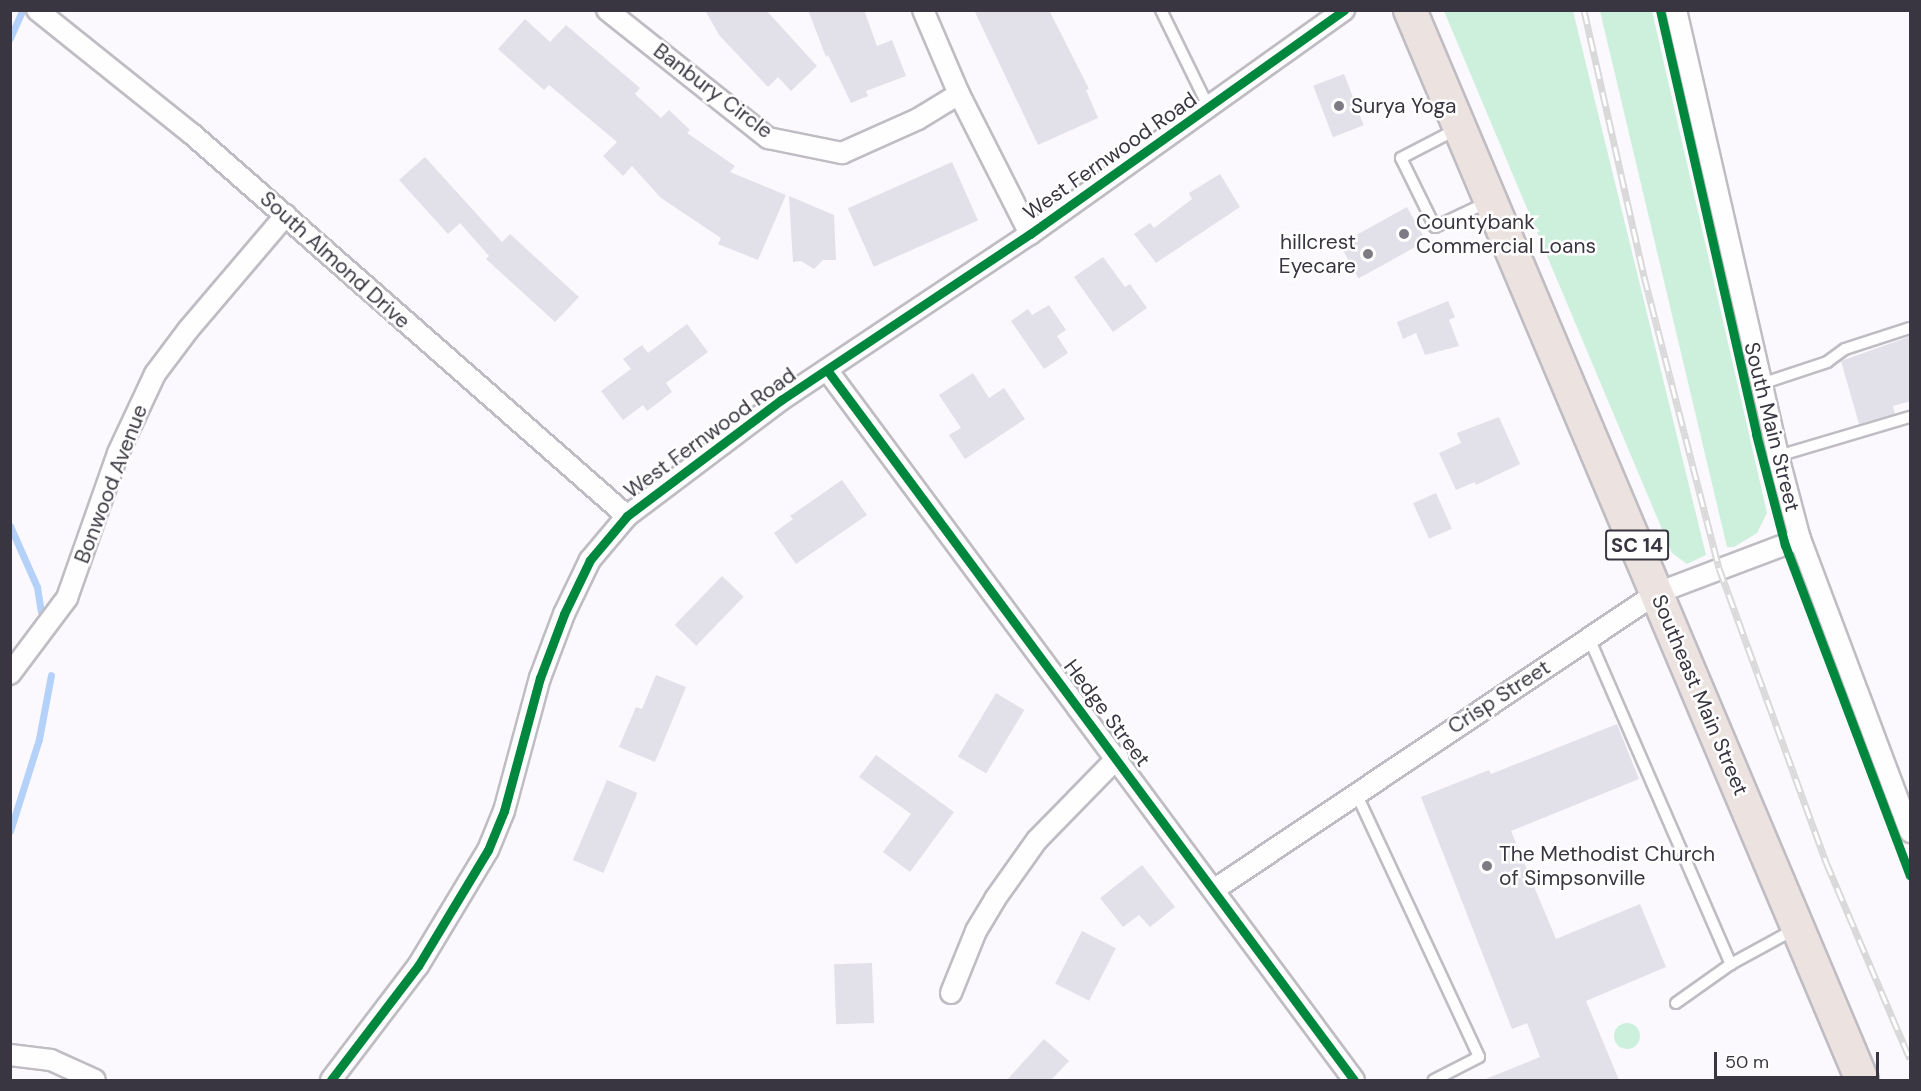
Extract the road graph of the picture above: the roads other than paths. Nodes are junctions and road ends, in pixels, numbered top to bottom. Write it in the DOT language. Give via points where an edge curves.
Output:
graph roads {
  1 [pos="37,10"];
  2 [pos="607,10"];
  3 [pos="922,10"];
  4 [pos="1161,10"];
  5 [pos="1344,10"];
  6 [pos="1410,10"];
  7 [pos="1676,10"];
  8 [pos="959,94"];
  9 [pos="1209,108"];
  10 [pos="1460,127"];
  11 [pos="1491,201"];
  12 [pos="286,215"];
  13 [pos="1030,234"];
  14 [pos="1911,328"];
  15 [pos="827,370"];
  16 [pos="1761,384"];
  17 [pos="1911,417"];
  18 [pos="1778,456"];
  19 [pos="627,516"];
  20 [pos="1800,539"];
  21 [pos="1657,593"];
  22 [pos="1588,638"];
  23 [pos="10,674"];
  24 [pos="1118,757"];
  25 [pos="1356,793"];
  26 [pos="1906,831"];
  27 [pos="1215,889"];
  28 [pos="1798,928"];
  29 [pos="1731,964"];
  30 [pos="951,993"];
  31 [pos="1676,1003"];
  32 [pos="10,1055"];
  33 [pos="95,1080"];
  34 [pos="331,1080"];
  35 [pos="1354,1080"];
  36 [pos="1434,1080"];
  37 [pos="1862,1080"];
  1 -- 12 [label="street, South Almond Drive"];
  2 -- 8 [label="street, Banbury Circle" via="768,138 842,153 918,119"];
  3 -- 8 [label="street"];
  4 -- 9 [label="lane"];
  5 -- 9 [label="street, West Fernwood Road"];
  6 -- 10 [label="main road, Southeast Main Street / SC 14"];
  7 -- 16 [label="street, South Main Street"];
  8 -- 13 [label="street"];
  9 -- 13 [label="street, West Fernwood Road"];
  10 -- 11 [label="main road, Southeast Main Street / SC 14"];
  10 -- 11 [label="lane" via="1401,158 1435,227"];
  11 -- 21 [label="main road, Southeast Main Street / SC 14"];
  12 -- 19 [label="street, South Almond Drive"];
  12 -- 23 [label="street, Bonwood Avenue" via="155,374 118,453 68,598"];
  13 -- 15 [label="street, West Fernwood Road"];
  14 -- 16 [label="lane" via="1845,349 1827,362"];
  15 -- 19 [label="street, West Fernwood Road"];
  15 -- 24 [label="street, Hedge Street"];
  16 -- 18 [label="street, South Main Street"];
  17 -- 18 [label="lane"];
  18 -- 20 [label="street, South Main Street"];
  19 -- 34 [label="street, West Fernwood Road" via="590,560 564,614 540,678 504,811 488,850 418,966"];
  20 -- 21 [label="street, Crisp Street"];
  20 -- 26 [label="street, South Main Street"];
  21 -- 22 [label="street, Crisp Street"];
  21 -- 28 [label="main road, Southeast Main Street / SC 14"];
  22 -- 25 [label="street, Crisp Street"];
  22 -- 29 [label="lane"];
  24 -- 27 [label="street, Hedge Street"];
  24 -- 30 [label="street" via="1044,833 1001,891 976,932"];
  25 -- 27 [label="street, Crisp Street"];
  25 -- 36 [label="lane" via="1479,1057"];
  27 -- 35 [label="street, Hedge Street"];
  28 -- 29 [label="lane"];
  28 -- 37 [label="main road, Southeast Main Street / SC 14"];
  29 -- 31 [label="lane"];
  32 -- 33 [label="street" via="51,1060"];
}
